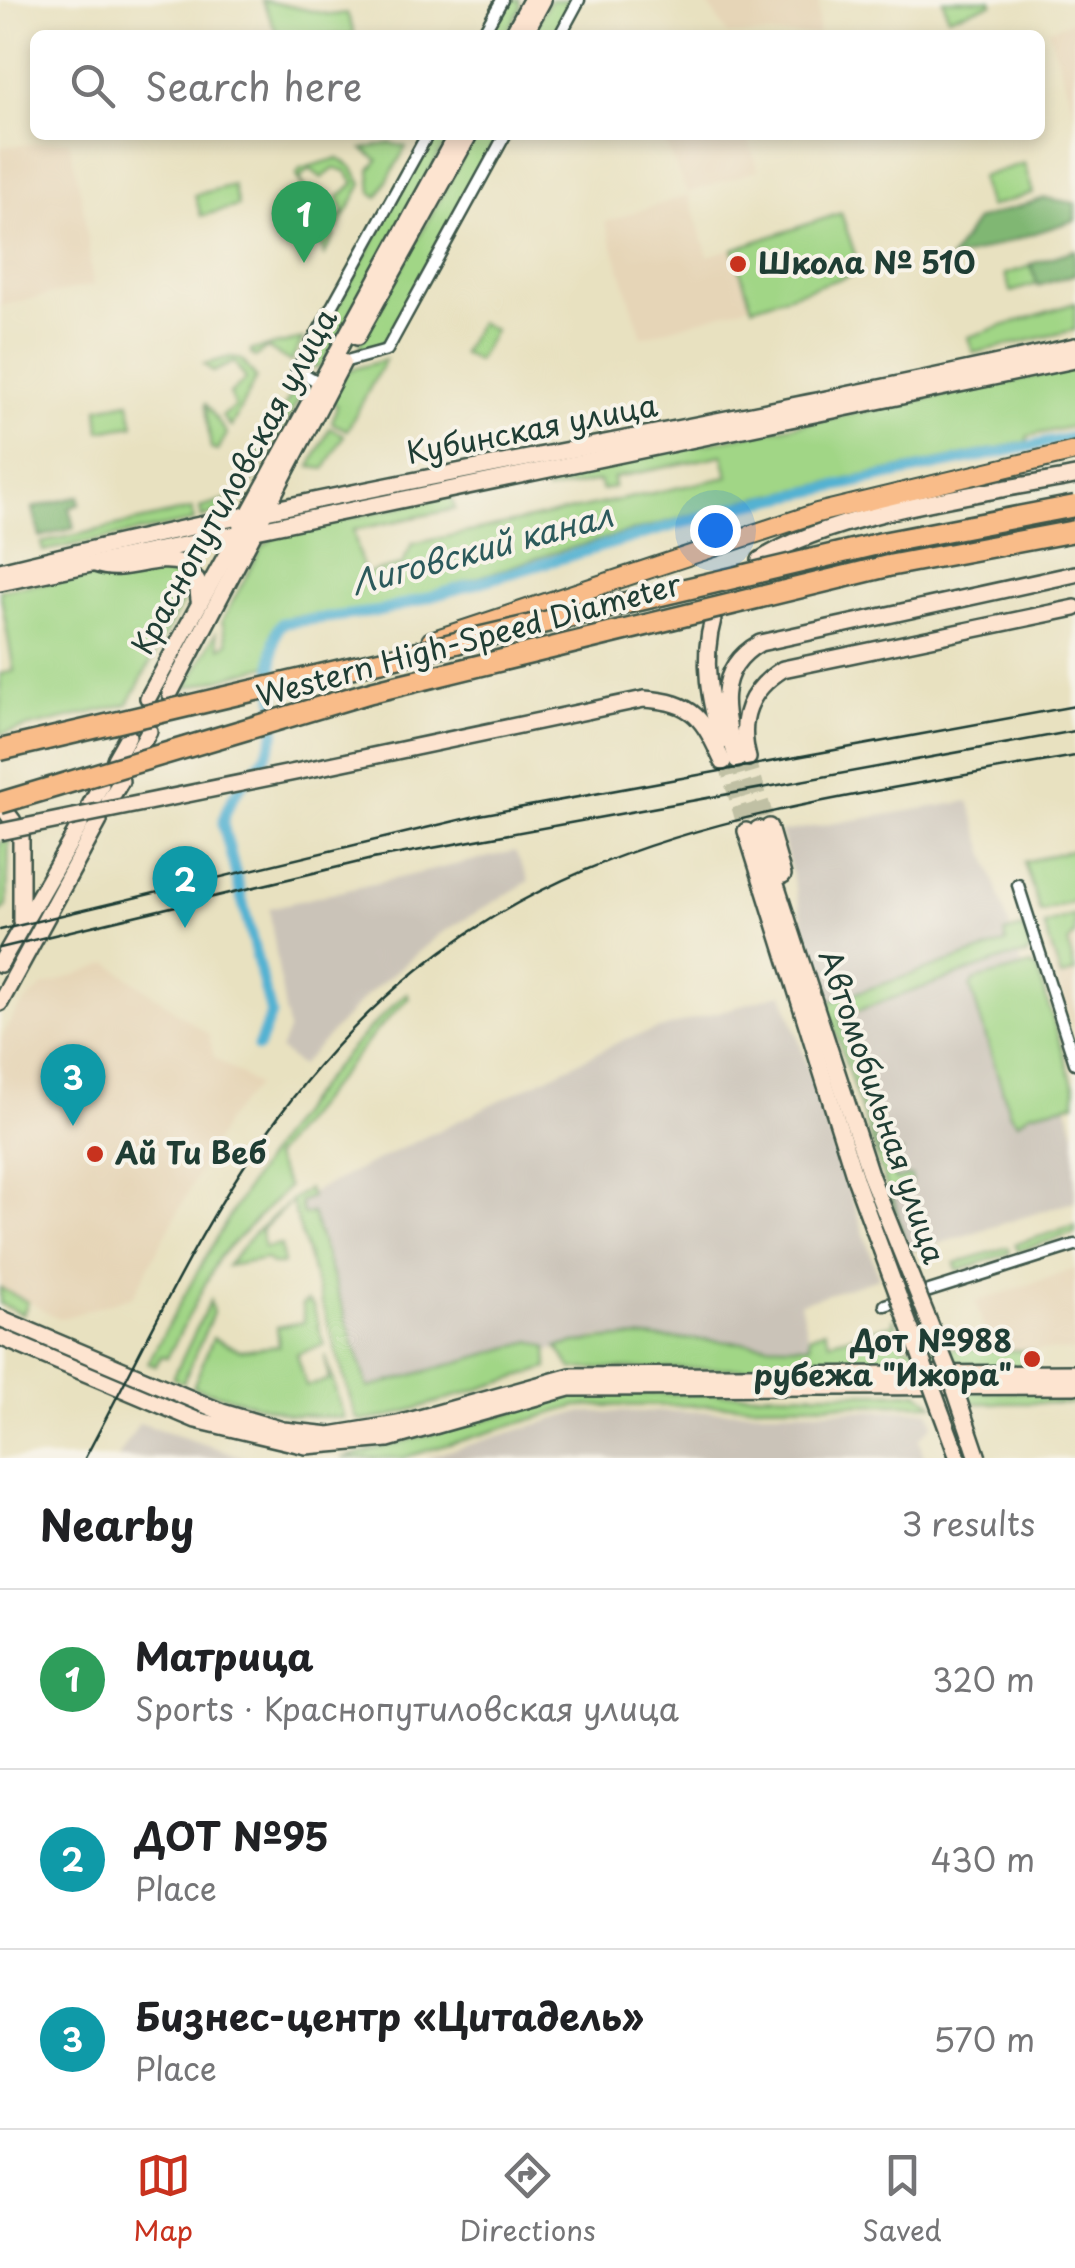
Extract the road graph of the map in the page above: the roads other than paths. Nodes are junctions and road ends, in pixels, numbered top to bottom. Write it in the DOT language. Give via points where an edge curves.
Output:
graph roads {
  1 [pos="502,0"];
  2 [pos="531,0"];
  3 [pos="543,0"];
  4 [pos="579,0"];
  5 [pos="485,30"];
  6 [pos="515,30"];
  7 [pos="527,30"];
  8 [pos="563,30"];
  9 [pos="424,140"];
  10 [pos="453,140"];
  11 [pos="466,140"];
  12 [pos="502,140"];
  13 [pos="1075,346"];
  14 [pos="1075,360"];
  15 [pos="343,362"];
  16 [pos="320,383"];
  17 [pos="1069,455"];
  18 [pos="1075,476"];
  19 [pos="1075,506"];
  20 [pos="264,510"];
  21 [pos="251,521"];
  22 [pos="1075,531"];
  23 [pos="237,532"];
  24 [pos="760,560"];
  25 [pos="92,562"];
  26 [pos="0,571"];
  27 [pos="1075,574"];
  28 [pos="0,583"];
  29 [pos="199,602"];
  30 [pos="1075,608"];
  31 [pos="712,619"];
  32 [pos="370,665"];
  33 [pos="170,693"];
  34 [pos="148,698"];
  35 [pos="149,731"];
  36 [pos="128,736"];
  37 [pos="0,750"];
  38 [pos="136,754"];
  39 [pos="116,759"];
  40 [pos="734,760"];
  41 [pos="120,781"];
  42 [pos="101,785"];
  43 [pos="110,801"];
  44 [pos="90,805"];
  45 [pos="6,811"];
  46 [pos="99,821"];
  47 [pos="80,824"];
  48 [pos="0,832"];
  49 [pos="21,836"];
  50 [pos="1018,885"];
  51 [pos="20,926"];
  52 [pos="0,964"];
  53 [pos="0,1003"];
  54 [pos="1075,1063"];
  55 [pos="863,1179"];
  56 [pos="1075,1245"];
  57 [pos="884,1305"];
  58 [pos="0,1318"];
  59 [pos="0,1337"];
  60 [pos="1075,1373"];
  61 [pos="934,1381"];
  62 [pos="1075,1386"];
  63 [pos="958,1458"];
  64 [pos="978,1458"];
  1 -- 5 [label="street"];
  2 -- 6 [label="main road"];
  3 -- 7 [label="main road"];
  4 -- 8 [label="street"];
  9 -- 16 [label="street" via="297,370"];
  10 -- 16 [label="main road, Краснопутиловская улица"];
  11 -- 15 [label="main road, Краснопутиловская улица"];
  12 -- 15 [label="street" via="387,350"];
  13 -- 20 [label="main road, Кубинская улица"];
  14 -- 21 [label="main road, Кубинская улица"];
  15 -- 20 [label="main road, Краснопутиловская улица"];
  16 -- 21 [label="main road, Краснопутиловская улица"];
  17 -- 32 [label="main road, bridge" via="759,530"];
  18 -- 24 [label="main road" via="854,522"];
  19 -- 32 [label="highway, Western High-Speed Diameter, bridge" via="882,543"];
  20 -- 21 [label="main road, Краснопутиловская улица"];
  21 -- 23 [label="main road, Кубинская улица"];
  21 -- 26 [label="main road, Кубинская улица"];
  21 -- 33 [label="main road, Краснопутиловская улица"];
  22 -- 45 [label="highway, Western High-Speed Diameter, bridge" via="888,566 370,692"];
  23 -- 25 [label="main road, Кубинская улица"];
  23 -- 29 [label="main road, Краснопутиловская улица"];
  25 -- 28 [label="main road, Кубинская улица"];
  25 -- 29 [label="main road" via="120,570 163,560 182,563 197,581"];
  27 -- 40 [label="main road" via="760,642 733,664 724,693"];
  29 -- 34 [label="main road, Краснопутиловская улица"];
  30 -- 40 [label="main road" via="784,669 760,684 750,700"];
  31 -- 40 [label="main road" via="708,684"];
  32 -- 37 [label="highway, Western High-Speed Diameter, bridge"];
  35 -- 38 [label="main road"];
  36 -- 39 [label="main road"];
  40 -- 48 [label="main road, bridge" via="694,712 677,702 644,699"];
  41 -- 43 [label="main road"];
  42 -- 44 [label="main road"];
  46 -- 53 [label="main road"];
  47 -- 51 [label="main road"];
  49 -- 51 [label="main road"];
  50 -- 54 [label="street"];
  51 -- 52 [label="main road"];
  55 -- 55 [label="main road, Автомобильная улица" via="810,986 758,829"];
  55 -- 63 [label="main road, Автомобильная улица, bridge"];
  55 -- 64 [label="main road, Автомобильная улица, bridge" via="948,1369"];
  56 -- 57 [label="street"];
  58 -- 61 [label="main road" via="222,1412 304,1433 398,1424 571,1376"];
  59 -- 61 [label="main road" via="196,1420 306,1446 388,1439 569,1388"];
  60 -- 61 [label="main road"];
  61 -- 62 [label="main road"];
  61 -- 63 [label="street"];
}
